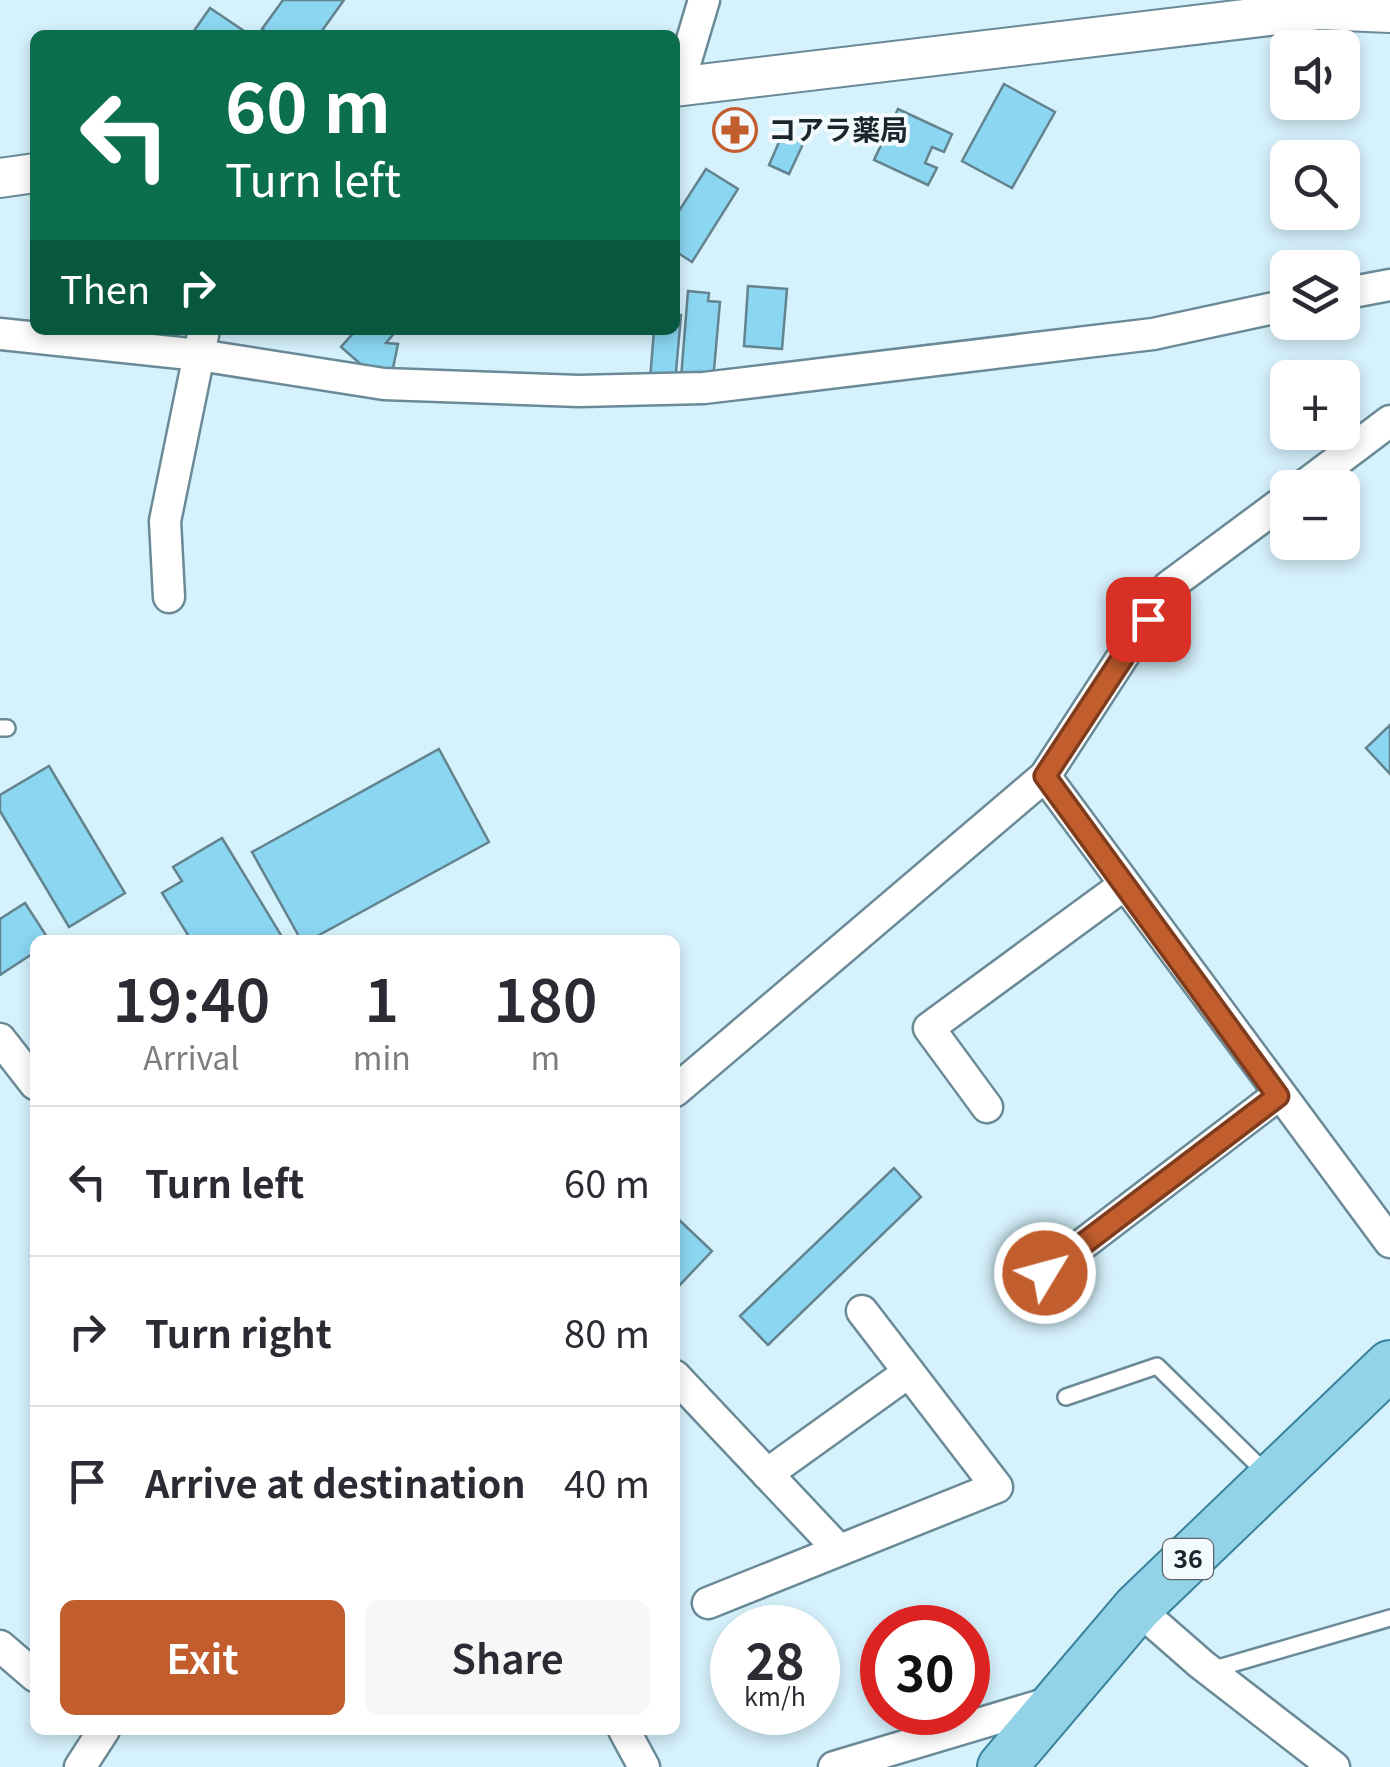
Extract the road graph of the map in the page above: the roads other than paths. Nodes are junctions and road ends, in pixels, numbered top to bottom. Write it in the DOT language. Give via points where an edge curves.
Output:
graph roads {
  1 [pos="704,0"];
  2 [pos="1390,13"];
  3 [pos="680,75"];
  4 [pos="680,87"];
  5 [pos="30,175"];
  6 [pos="0,178"];
  7 [pos="1390,285"];
  8 [pos="1360,291"];
  9 [pos="1270,309"];
  10 [pos="0,334"];
  11 [pos="202,342"];
  12 [pos="1390,421"];
  13 [pos="1325,470"];
  14 [pos="1270,512"];
  15 [pos="169,597"];
  16 [pos="1045,776"];
  17 [pos="1124,885"];
  18 [pos="0,1039"];
  19 [pos="30,1078"];
  20 [pos="680,1087"];
  21 [pos="1278,1096"];
  22 [pos="986,1107"];
  23 [pos="1390,1242"];
  24 [pos="1045,1273"];
  25 [pos="862,1311"];
  26 [pos="1390,1365"];
  27 [pos="908,1372"];
  28 [pos="680,1381"];
  29 [pos="1066,1397"];
  30 [pos="767,1474"];
  31 [pos="1272,1479"];
  32 [pos="838,1549"];
  33 [pos="708,1603"];
  34 [pos="1137,1608"];
  35 [pos="1390,1618"];
  36 [pos="0,1646"];
  37 [pos="1211,1670"];
  38 [pos="30,1672"];
  39 [pos="1056,1701"];
  40 [pos="100,1735"];
  41 [pos="627,1735"];
  42 [pos="80,1767"];
  43 [pos="644,1767"];
  44 [pos="834,1767"];
  45 [pos="1002,1767"];
  46 [pos="1334,1767"];
  1 -- 3 [label="street"];
  2 -- 4 [label="street" via="1320,10"];
  5 -- 6 [label="street"];
  7 -- 8 [label="street"];
  9 -- 11 [label="street" via="1134,336 704,388 384,384"];
  10 -- 11 [label="street"];
  11 -- 15 [label="street" via="165,521"];
  12 -- 13 [label="street"];
  14 -- 16 [label="street" via="1168,588"];
  16 -- 17 [label="street"];
  16 -- 20 [label="street"];
  17 -- 21 [label="street"];
  17 -- 22 [label="street" via="930,1028"];
  18 -- 19 [label="street"];
  21 -- 23 [label="street"];
  21 -- 24 [label="street"];
  25 -- 27 [label="street"];
  26 -- 31 [label="main road, 36"];
  27 -- 30 [label="street"];
  27 -- 32 [label="street" via="997,1487"];
  28 -- 30 [label="street"];
  29 -- 31 [label="lane" via="1156,1366"];
  30 -- 32 [label="street"];
  31 -- 34 [label="main road, 36"];
  32 -- 33 [label="street"];
  34 -- 37 [label="street"];
  34 -- 39 [label="main road, 36"];
  35 -- 37 [label="lane"];
  36 -- 38 [label="street"];
  37 -- 46 [label="street"];
  39 -- 44 [label="street"];
  39 -- 45 [label="main road, 36"];
  40 -- 42 [label="street"];
  41 -- 43 [label="street"];
}
